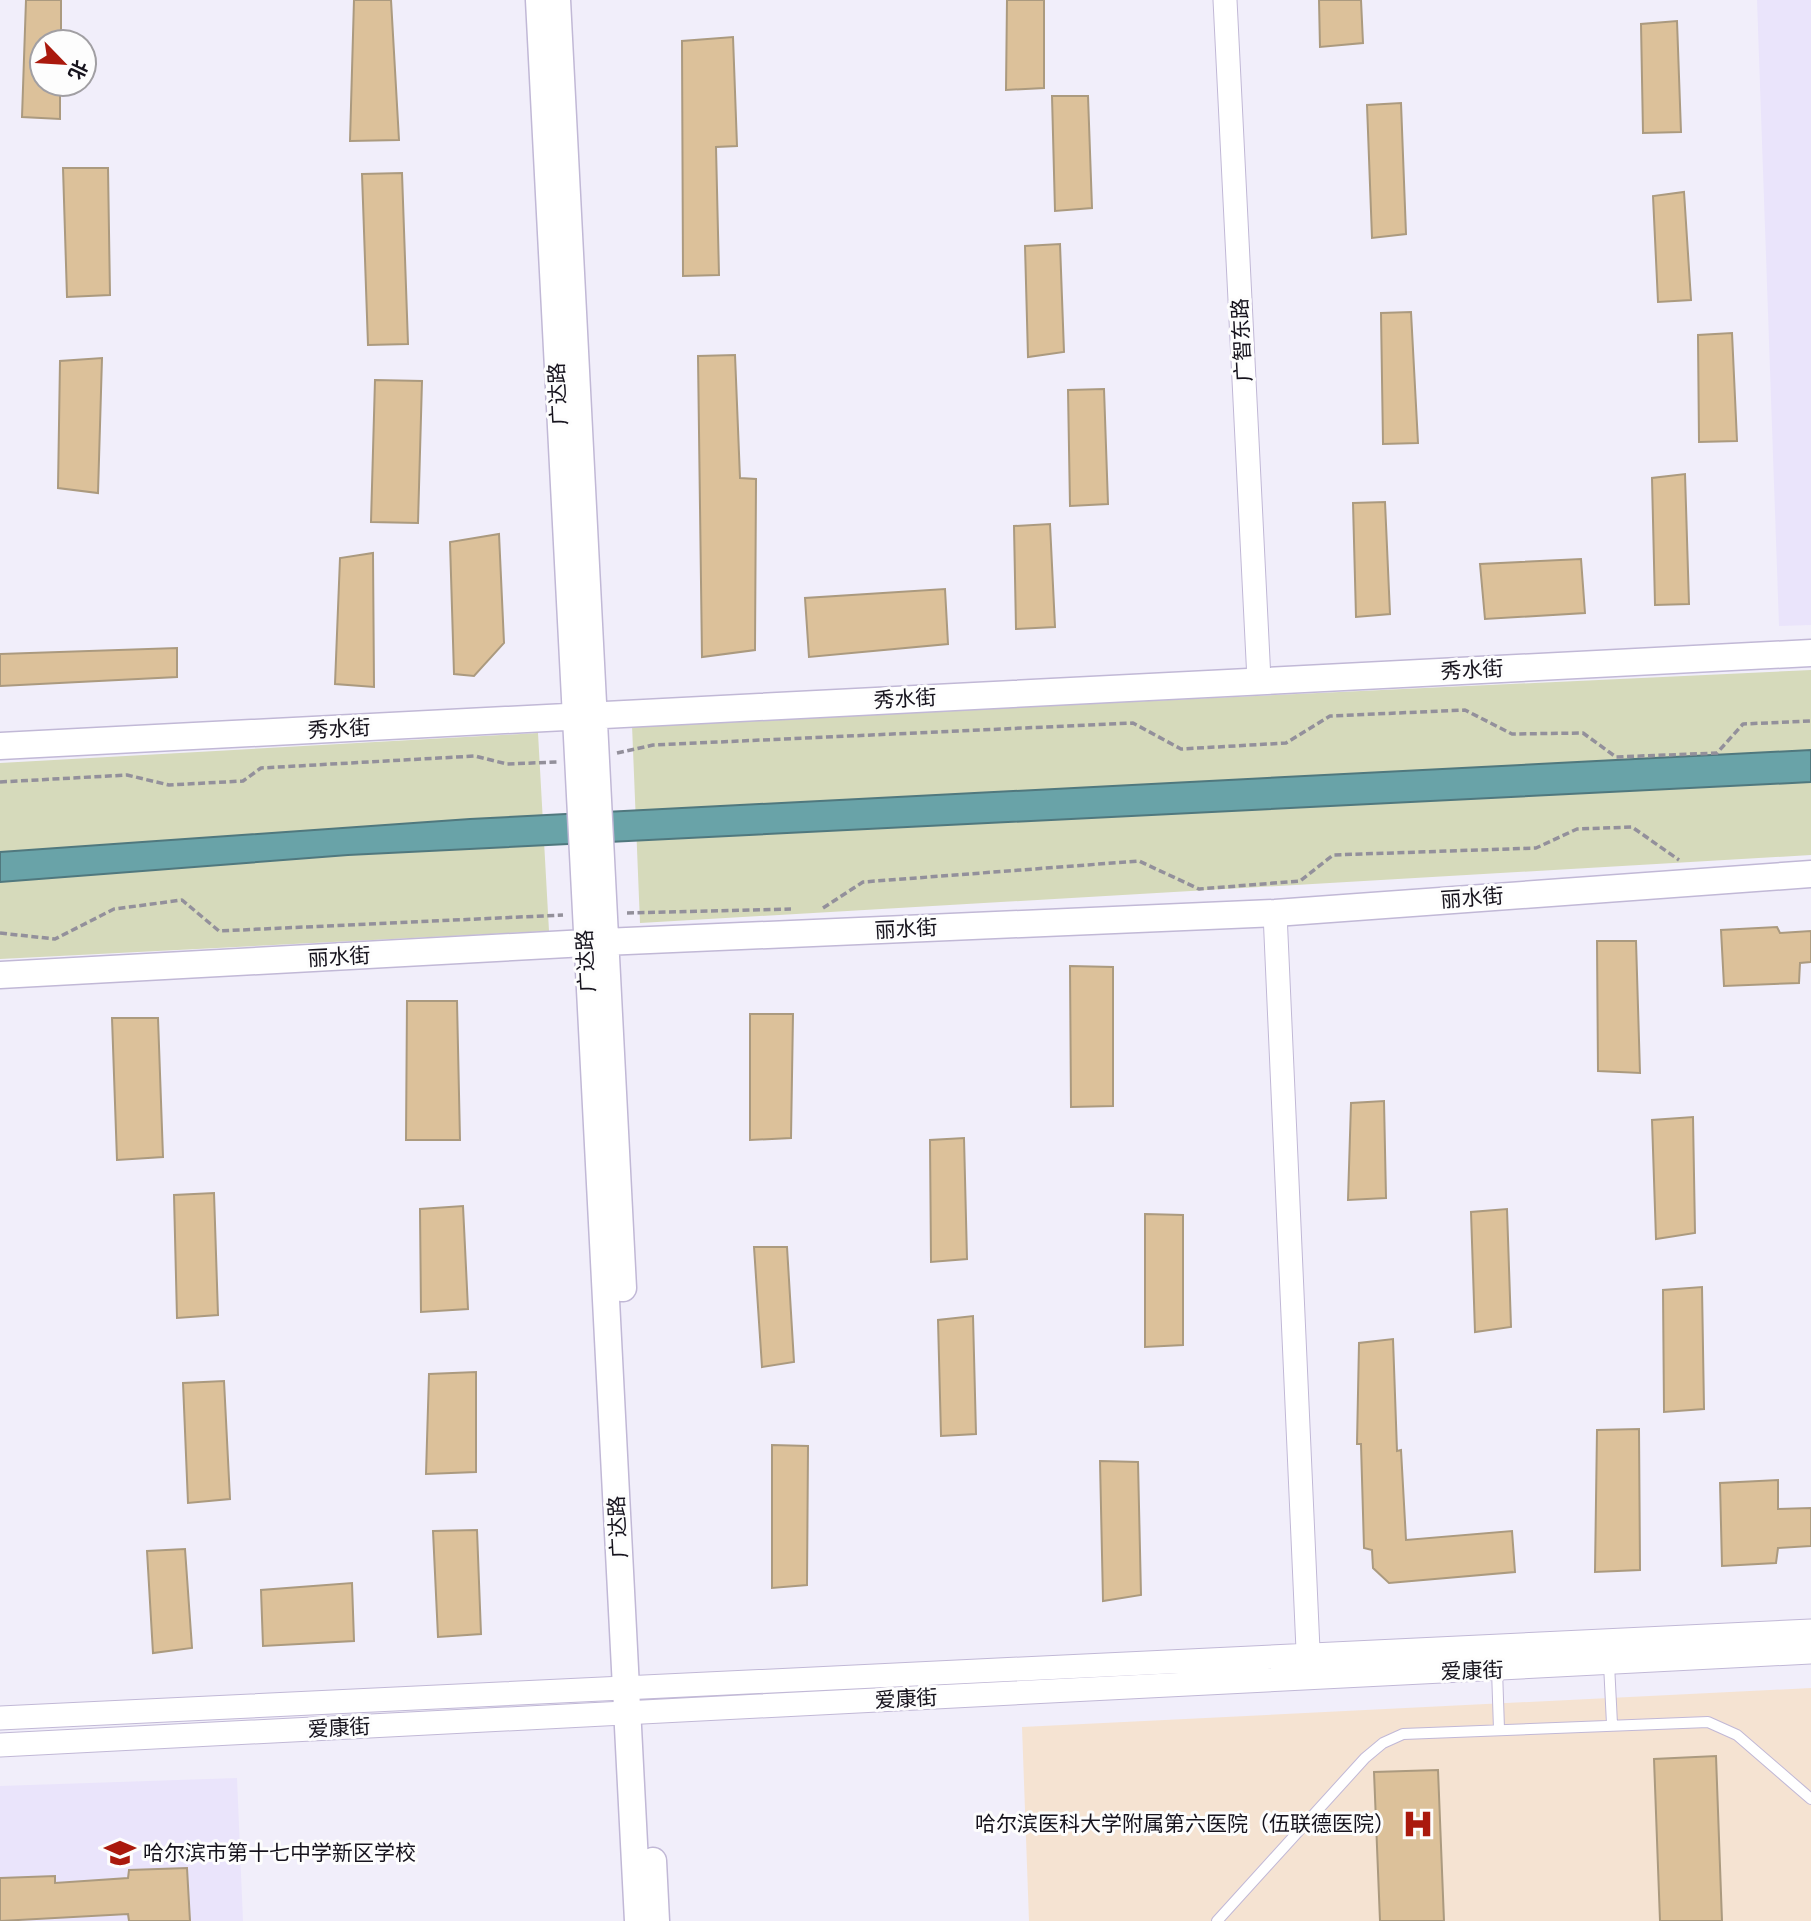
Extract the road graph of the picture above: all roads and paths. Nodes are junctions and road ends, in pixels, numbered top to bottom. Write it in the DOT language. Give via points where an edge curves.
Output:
graph roads {
  1 [pos="539,0"];
  2 [pos="557,0"];
  3 [pos="1225,0"];
  4 [pos="1811,653"];
  5 [pos="1259,680"];
  6 [pos="583,717"];
  7 [pos="1811,722"];
  8 [pos="0,746"];
  9 [pos="586,760"];
  10 [pos="0,782"];
  11 [pos="1811,874"];
  12 [pos="1709,881"];
  13 [pos="811,908"];
  14 [pos="797,909"];
  15 [pos="1275,913"];
  16 [pos="593,914"];
  17 [pos="0,933"];
  18 [pos="595,943"];
  19 [pos="0,975"];
  20 [pos="1811,1631"];
  21 [pos="1811,1652"];
  22 [pos="1609,1664"];
  23 [pos="1308,1667"];
  24 [pos="1497,1670"];
  25 [pos="636,1701"];
  26 [pos="0,1718"];
  27 [pos="1612,1724"];
  28 [pos="1499,1729"];
  29 [pos="0,1745"];
  30 [pos="1811,1800"];
  31 [pos="638,1921"];
  32 [pos="656,1921"];
  33 [pos="1217,1921"];
  1 -- 6 [label="main road, 广达路"];
  2 -- 6 [label="main road, 广达路"];
  3 -- 5 [label="street, 广智东路"];
  4 -- 5 [label="main road, 秀水街"];
  5 -- 6 [label="main road, 秀水街"];
  6 -- 8 [label="main road, 秀水街"];
  6 -- 9 [label="main road, 广达路"];
  7 -- 9 [label="path" via="1743,724 1717,753 1616,757 1583,733 1512,734 1465,710 1330,716 1286,743 1194,749 1181,749 1133,723 653,745"];
  9 -- 10 [label="path" via="507,764 475,756 261,768 243,780 169,785 127,775"];
  9 -- 16 [label="main road, 广达路"];
  11 -- 12 [label="main road, 丽水街"];
  12 -- 13 [label="path" via="1632,827 1577,829 1536,848 1333,855 1300,881 1199,889 1139,861 863,882 825,908"];
  12 -- 15 [label="main road, 丽水街"];
  14 -- 16 [label="path"];
  15 -- 18 [label="main road, 丽水街"];
  15 -- 23 [label="street"];
  16 -- 17 [label="path" via="219,932 182,900 114,909 55,939"];
  16 -- 18 [label="main road, 广达路"];
  18 -- 19 [label="main road, 丽水街"];
  18 -- 25 [label="main road, 广达路"];
  20 -- 23 [label="street, 爱康街"];
  21 -- 22 [label="street, 爱康街"];
  22 -- 24 [label="street, 爱康街"];
  22 -- 27 [label="lane"];
  23 -- 24 [label="street, 爱康街"];
  23 -- 25 [label="street, 爱康街"];
  24 -- 28 [label="lane"];
  25 -- 26 [label="street, 爱康街"];
  25 -- 29 [label="street, 爱康街"];
  25 -- 31 [label="main road, 广达路"];
  25 -- 32 [label="main road, 广达路"];
  27 -- 28 [label="lane"];
  27 -- 30 [label="lane" via="1697,1720 1719,1725 1752,1747"];
  28 -- 33 [label="lane" via="1403,1734 1383,1743"];
}
